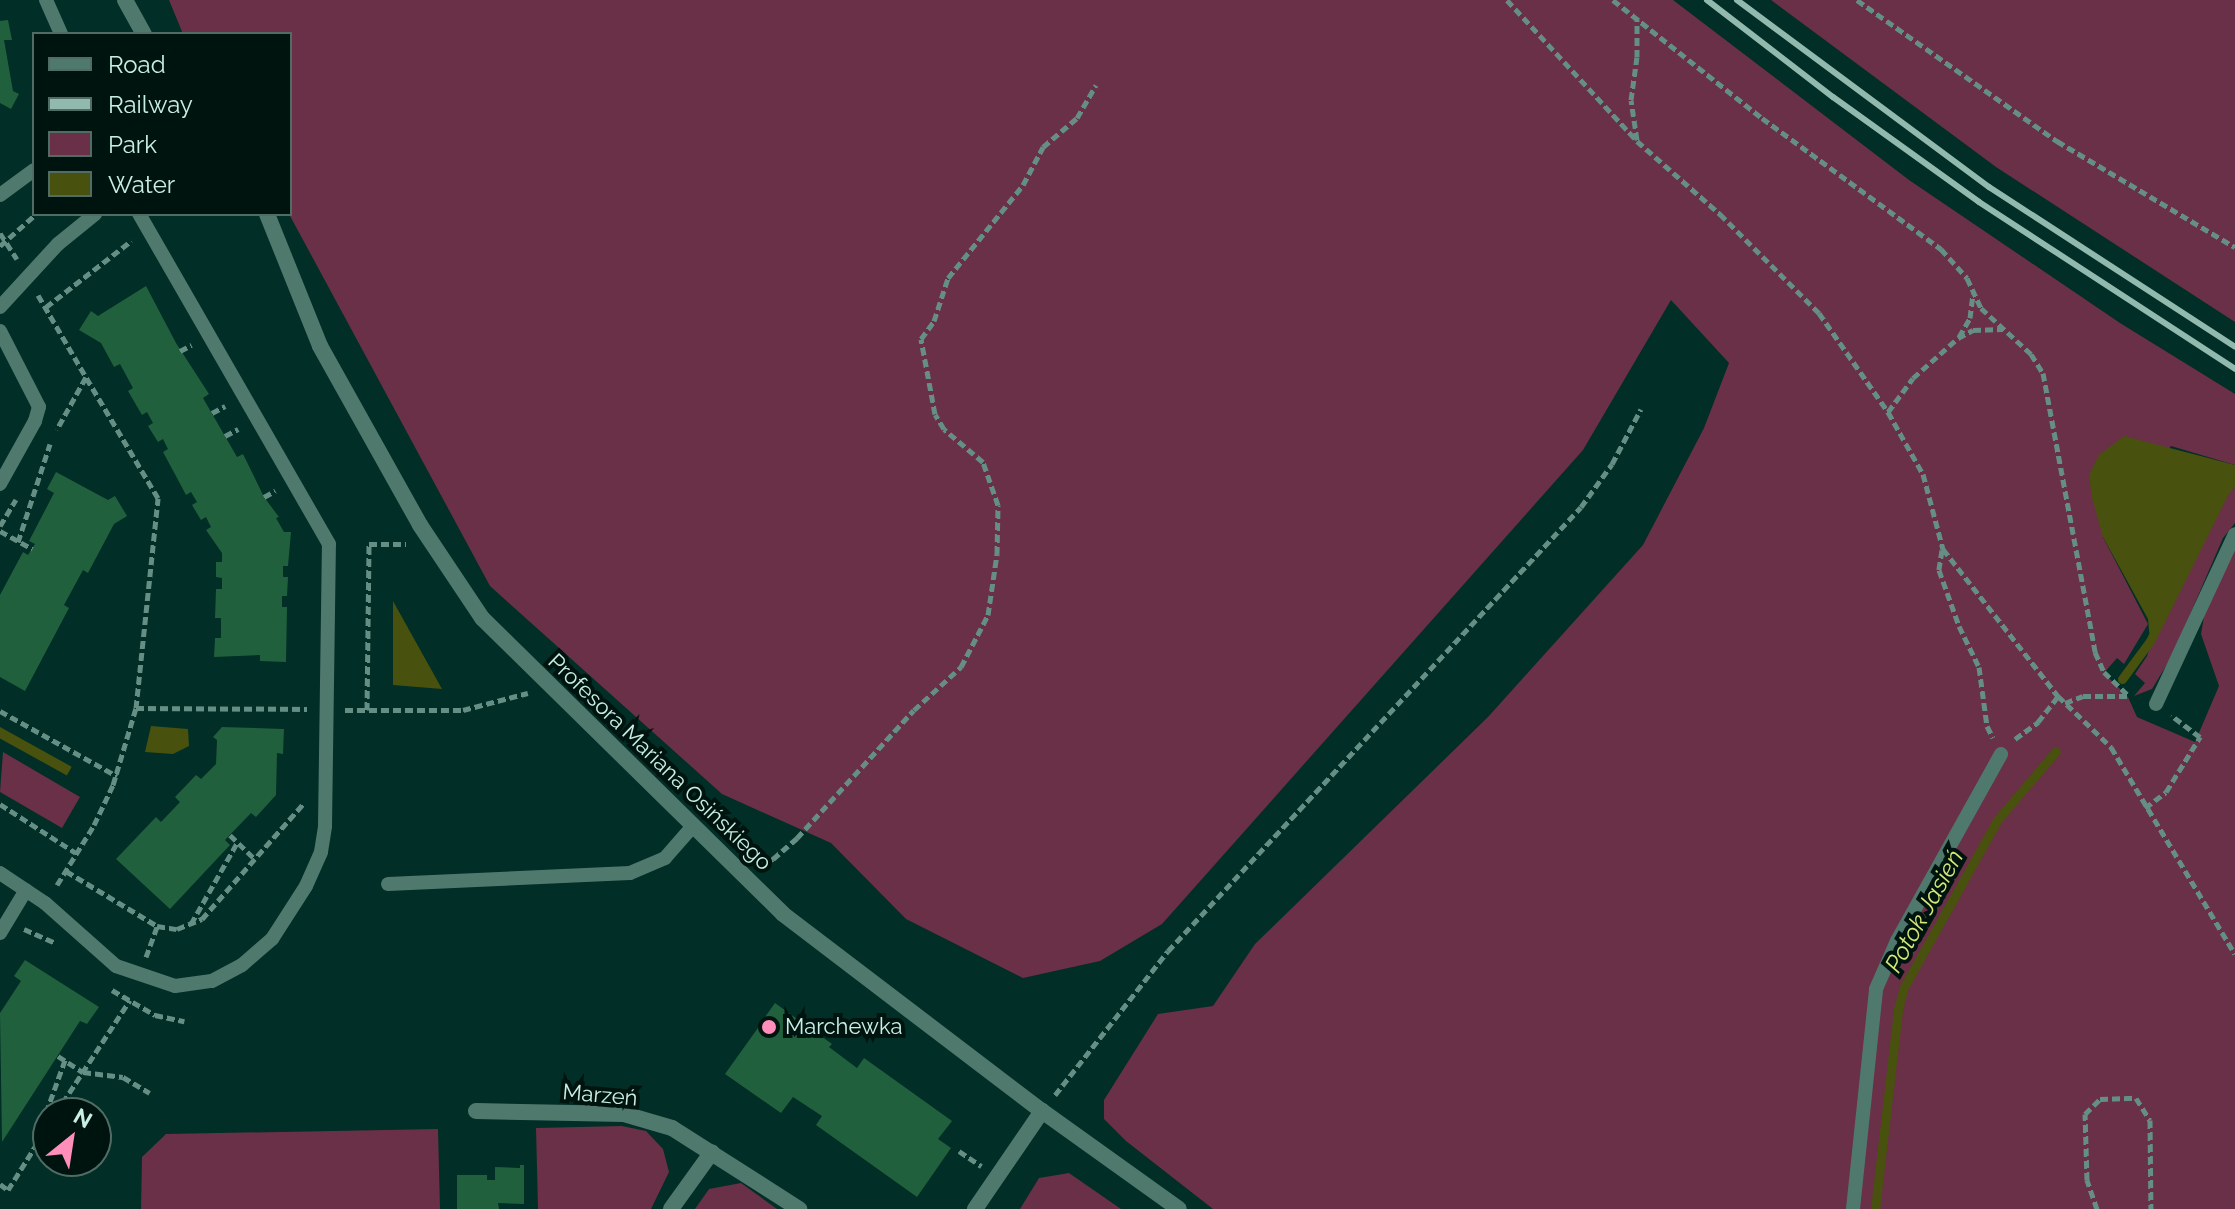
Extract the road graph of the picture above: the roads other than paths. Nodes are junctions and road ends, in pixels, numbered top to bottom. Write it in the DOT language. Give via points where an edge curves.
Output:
graph roads {
  1 [pos="46,0"];
  2 [pos="125,0"];
  3 [pos="60,32"];
  4 [pos="143,32"];
  5 [pos="32,171"];
  6 [pos="0,195"];
  7 [pos="93,216"];
  8 [pos="140,216"];
  9 [pos="268,216"];
  10 [pos="0,307"];
  11 [pos="0,331"];
  12 [pos="0,484"];
  13 [pos="2235,534"];
  14 [pos="2156,704"];
  15 [pos="2001,754"];
  16 [pos="693,826"];
  17 [pos="0,873"];
  18 [pos="388,884"];
  19 [pos="26,890"];
  20 [pos="0,933"];
  21 [pos="476,1111"];
  22 [pos="1042,1111"];
  23 [pos="712,1152"];
  24 [pos="671,1209"];
  25 [pos="799,1209"];
  26 [pos="975,1209"];
  27 [pos="1179,1209"];
  28 [pos="1853,1209"];
  1 -- 3 [label="lane"];
  2 -- 4 [label="street"];
  5 -- 6 [label="lane"];
  7 -- 10 [label="lane"];
  8 -- 19 [label="lane" via="329,544 321,852 272,939 242,965 212,981 175,986 116,966"];
  9 -- 16 [label="street, Profesora Mariana Osińskiego" via="320,346 453,578 482,618"];
  11 -- 12 [label="lane" via="39,407"];
  13 -- 14 [label="lane"];
  15 -- 28 [label="lane" via="1897,941 1876,989"];
  16 -- 18 [label="lane" via="665,858 630,873"];
  16 -- 22 [label="street, Profesora Mariana Osińskiego" via="783,914"];
  17 -- 19 [label="lane"];
  19 -- 20 [label="lane"];
  21 -- 23 [label="street, Marzeń" via="624,1114 672,1128"];
  22 -- 26 [label="street"];
  22 -- 27 [label="street, Profesora Mariana Osińskiego"];
  23 -- 24 [label="street"];
  23 -- 25 [label="street, Marzeń"];
}
